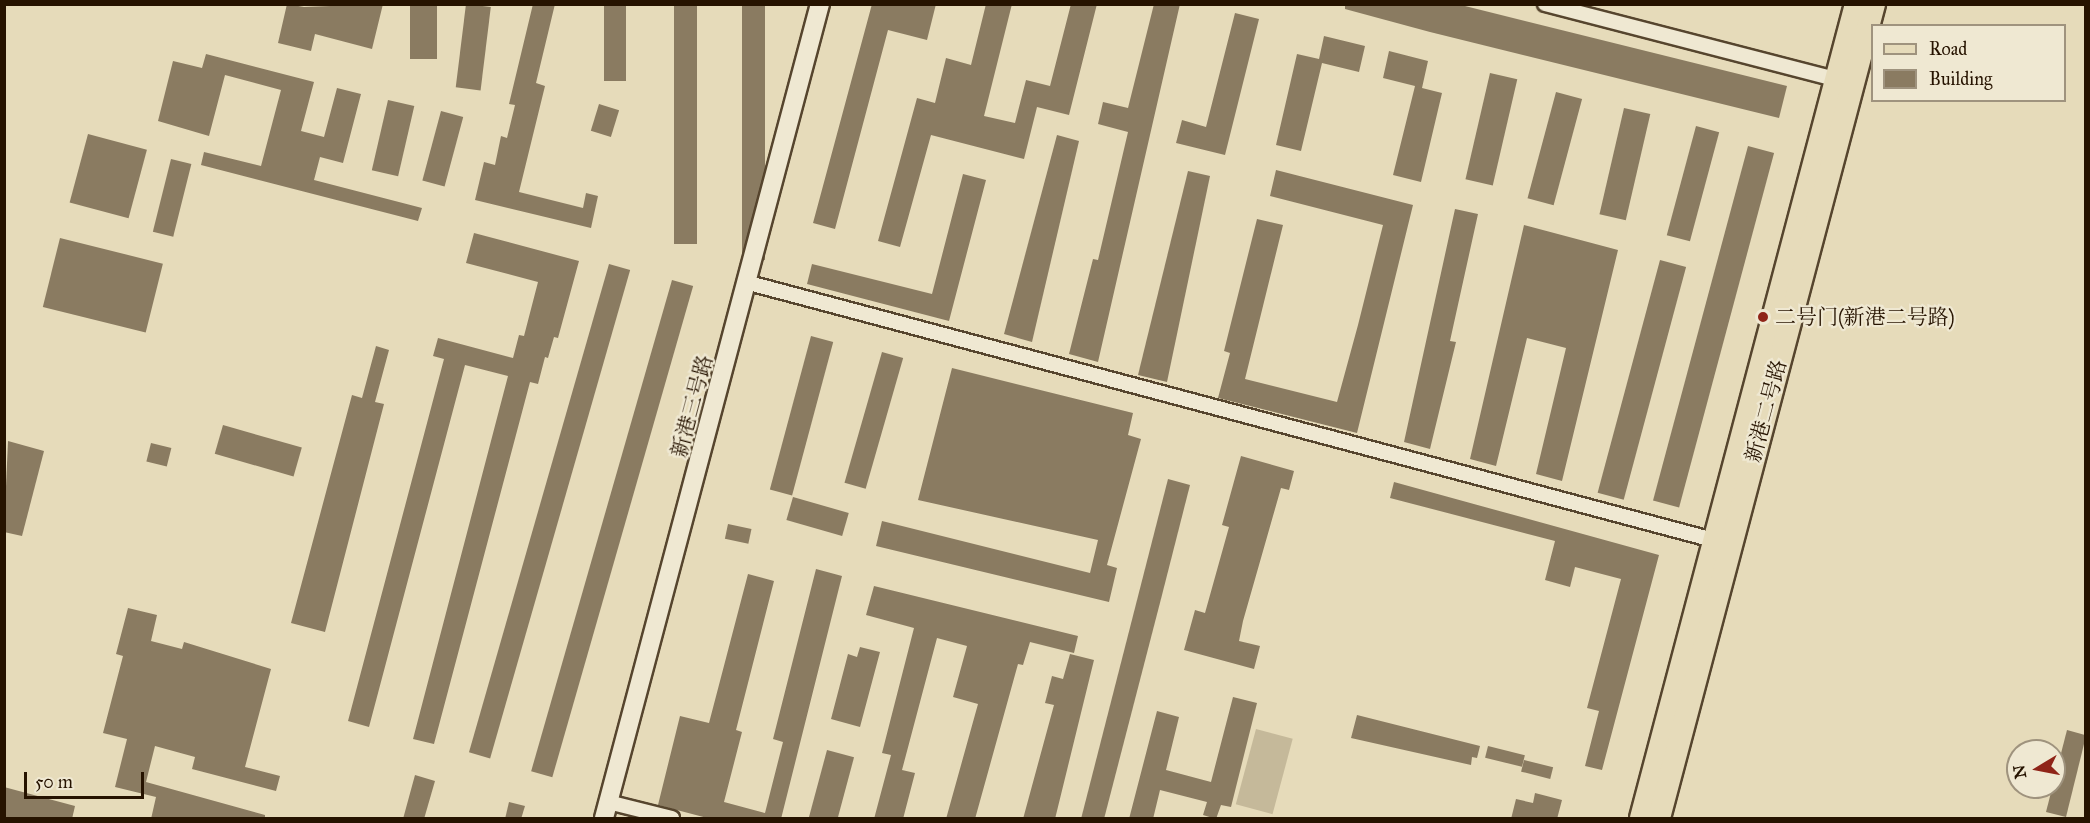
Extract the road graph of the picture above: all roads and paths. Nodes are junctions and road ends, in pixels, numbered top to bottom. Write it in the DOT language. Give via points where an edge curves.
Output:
graph roads {
  1 [pos="820,4"];
  2 [pos="829,4"];
  3 [pos="1545,4"];
  4 [pos="1856,4"];
  5 [pos="1874,4"];
  6 [pos="1845,81"];
  7 [pos="753,285"];
  8 [pos="1722,543"];
  9 [pos="612,811"];
  10 [pos="672,819"];
  11 [pos="1641,819"];
  12 [pos="1659,819"];
  1 -- 7 [label="street, 新港三号路"];
  2 -- 7 [label="street, 新港三号路"];
  3 -- 6 [label="street"];
  4 -- 6 [label="main road, 新港二号路"];
  5 -- 6 [label="main road, 新港二号路"];
  6 -- 8 [label="main road, 新港二号路"];
  7 -- 8 [label="street"];
  7 -- 9 [label="street, 新港三号路"];
  8 -- 11 [label="main road, 新港二号路"];
  8 -- 12 [label="main road, 新港二号路"];
  9 -- 10 [label="street"];
}
